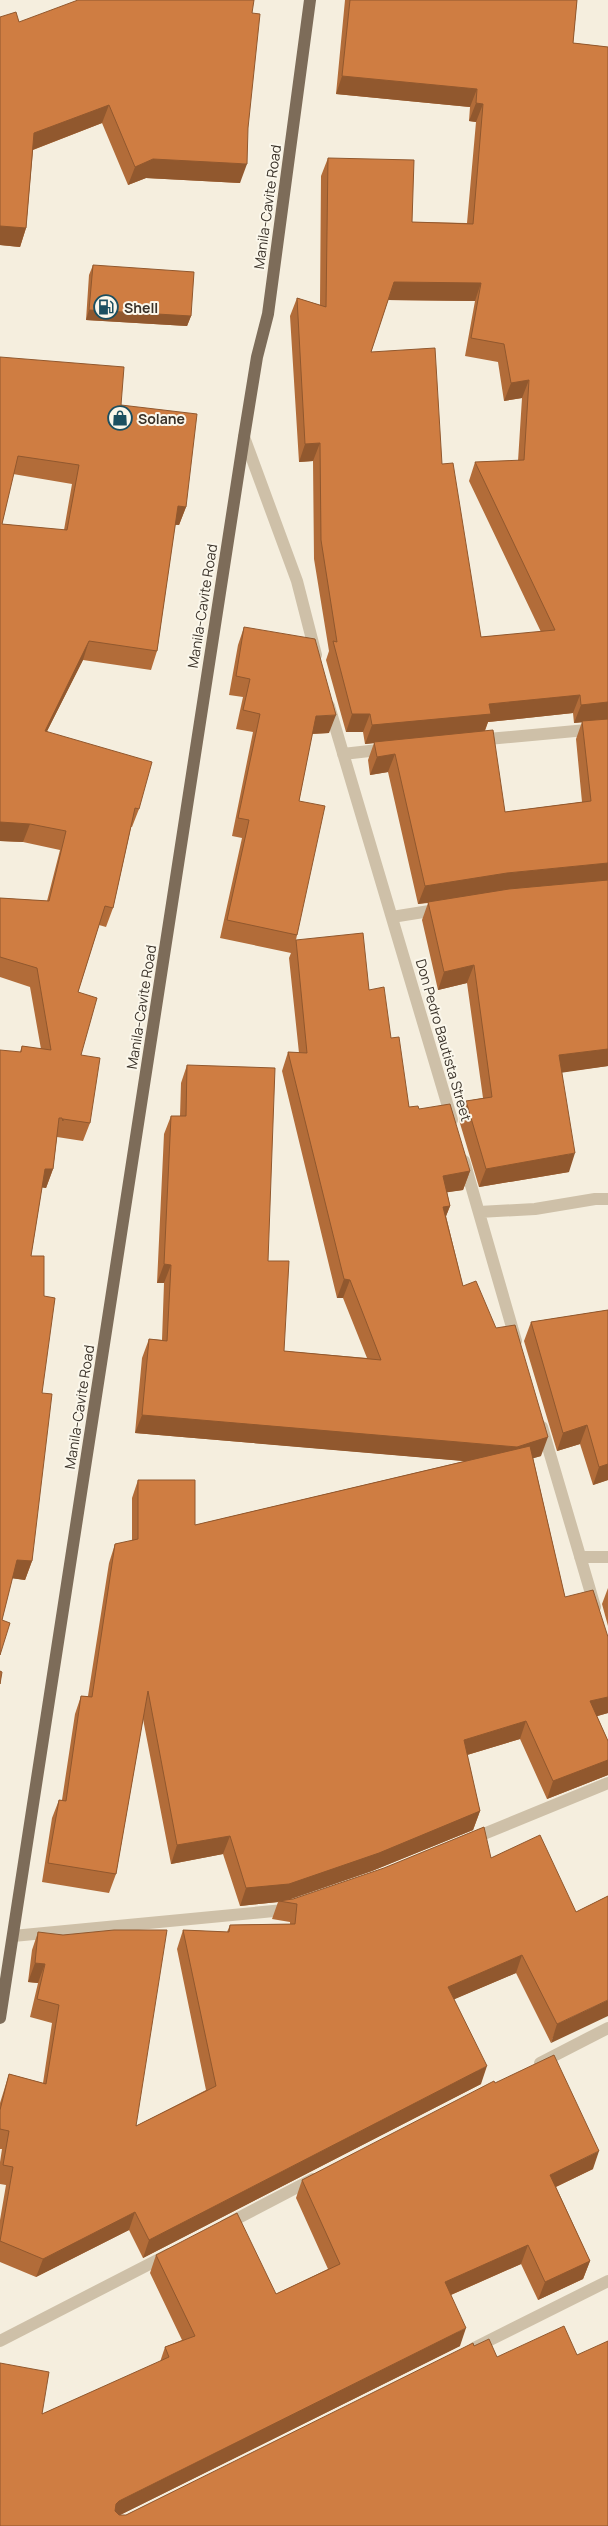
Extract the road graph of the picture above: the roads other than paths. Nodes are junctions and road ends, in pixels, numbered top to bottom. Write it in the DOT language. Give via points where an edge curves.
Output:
graph roads {
  1 [pos="310,0"];
  2 [pos="244,437"];
  3 [pos="319,667"];
  4 [pos="327,696"];
  5 [pos="608,728"];
  6 [pos="460,742"];
  7 [pos="402,748"];
  8 [pos="342,754"];
  9 [pos="456,907"];
  10 [pos="392,917"];
  11 [pos="608,1199"];
  12 [pos="478,1212"];
  13 [pos="521,1356"];
  14 [pos="538,1414"];
  15 [pos="580,1557"];
  16 [pos="608,1557"];
  17 [pos="598,1618"];
  18 [pos="608,1783"];
  19 [pos="456,1846"];
  20 [pos="302,1904"];
  21 [pos="13,1936"];
  22 [pos="0,2018"];
  23 [pos="608,2028"];
  24 [pos="529,2069"];
  25 [pos="326,2173"];
  26 [pos="212,2232"];
  27 [pos="176,2250"];
  28 [pos="608,2281"];
  29 [pos="0,2341"];
  30 [pos="458,2356"];
  1 -- 2 [label="main road, Manila-Cavite Road" via="269,306"];
  2 -- 3 [label="street" via="298,581"];
  2 -- 21 [label="main road, Manila-Cavite Road"];
  4 -- 8 [label="street, Don Pedro Bautista Street"];
  5 -- 6 [label="street"];
  7 -- 8 [label="street"];
  8 -- 10 [label="street, Don Pedro Bautista Street"];
  9 -- 10 [label="street"];
  10 -- 12 [label="street, Don Pedro Bautista Street"];
  11 -- 12 [label="street" via="535,1210"];
  12 -- 13 [label="street, Don Pedro Bautista Street"];
  14 -- 15 [label="street"];
  15 -- 16 [label="street"];
  15 -- 17 [label="street"];
  18 -- 19 [label="street"];
  20 -- 21 [label="street" via="284,1910"];
  21 -- 22 [label="main road, Manila-Cavite Road"];
  23 -- 24 [label="street"];
  25 -- 26 [label="street"];
  27 -- 29 [label="street"];
  28 -- 30 [label="street"];
}
